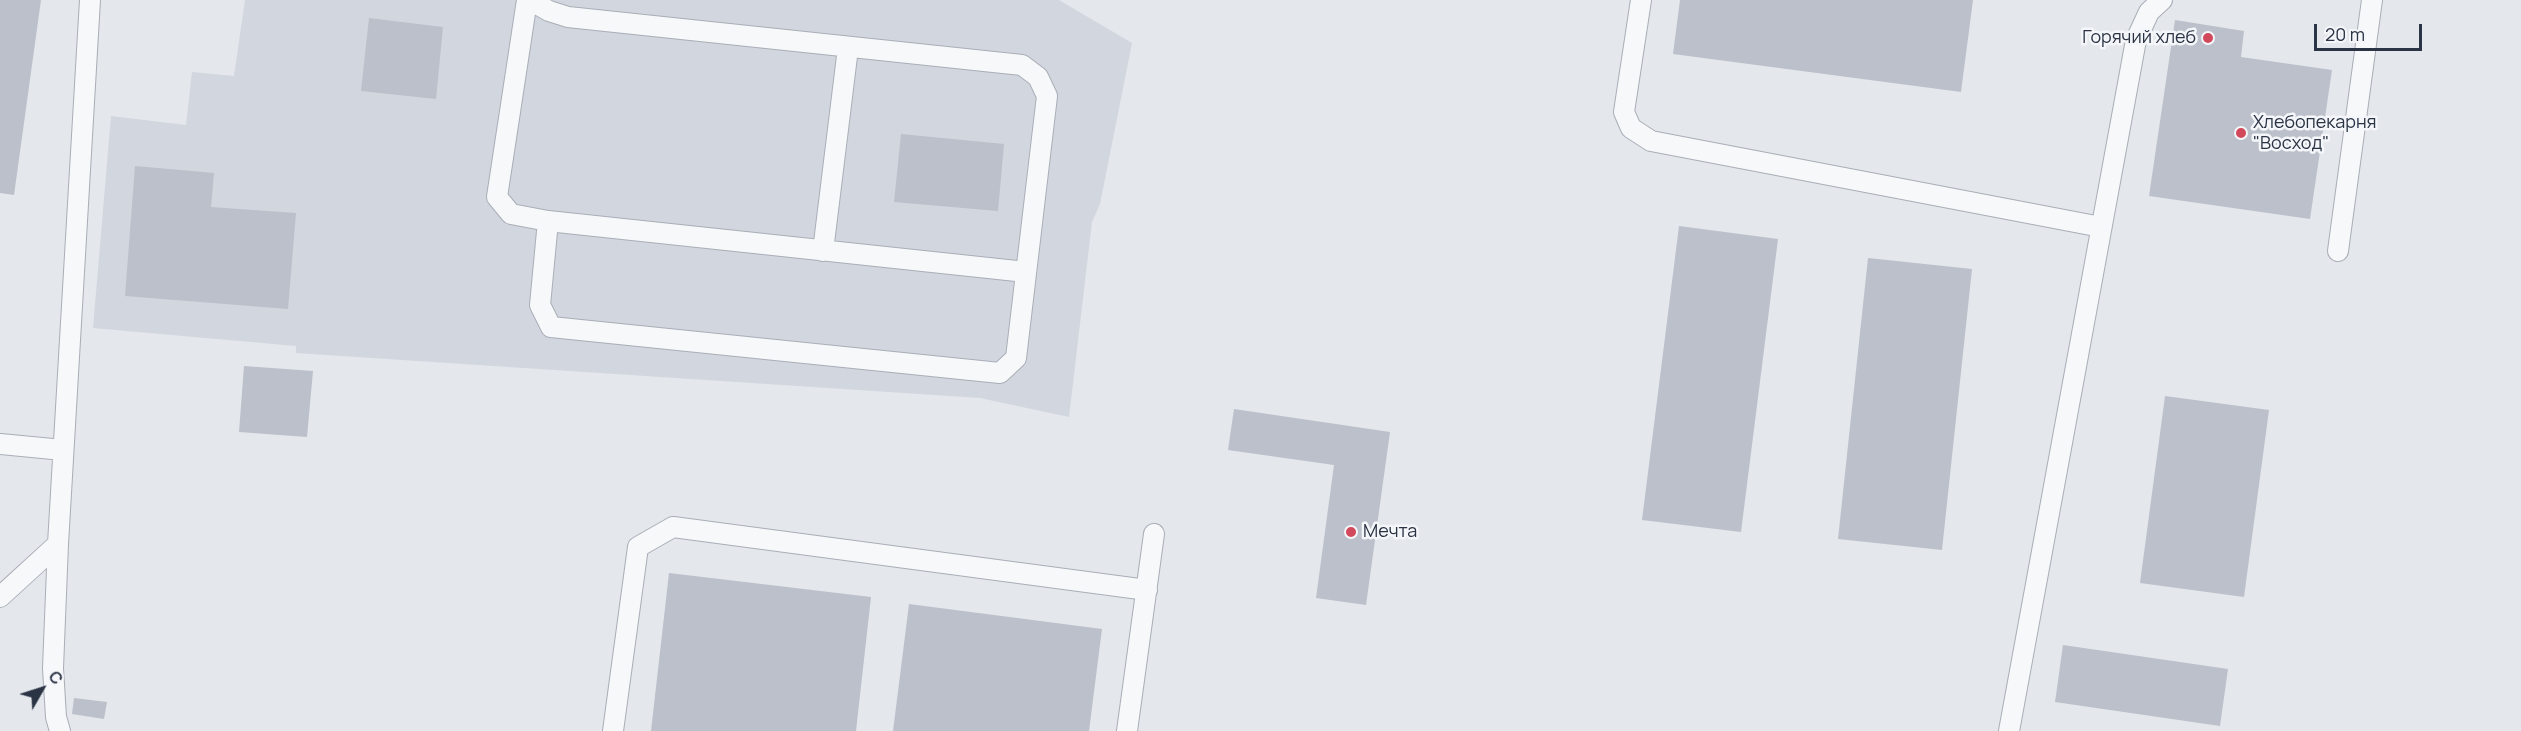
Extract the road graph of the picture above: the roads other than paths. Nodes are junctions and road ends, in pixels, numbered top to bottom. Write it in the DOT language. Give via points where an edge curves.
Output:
graph roads {
  1 [pos="90,0"];
  2 [pos="528,0"];
  3 [pos="1641,0"];
  4 [pos="2162,0"];
  5 [pos="2372,0"];
  6 [pos="848,48"];
  7 [pos="548,221"];
  8 [pos="2101,227"];
  9 [pos="823,251"];
  10 [pos="2338,251"];
  11 [pos="1026,272"];
  12 [pos="0,444"];
  13 [pos="63,450"];
  14 [pos="1154,534"];
  15 [pos="58,544"];
  16 [pos="1147,590"];
  17 [pos="0,597"];
  18 [pos="60,731"];
  19 [pos="613,731"];
  20 [pos="1127,731"];
  21 [pos="2009,731"];
  1 -- 13 [label="lane"];
  2 -- 6 [label="lane" via="568,17"];
  2 -- 7 [label="lane" via="497,197 511,214"];
  3 -- 8 [label="lane" via="1624,112 1630,128 1651,141"];
  4 -- 8 [label="lane" via="2149,12 2136,40"];
  5 -- 10 [label="lane"];
  6 -- 9 [label="lane"];
  6 -- 11 [label="lane" via="1022,65 1038,77 1047,96"];
  7 -- 9 [label="lane"];
  7 -- 11 [label="lane" via="540,305 551,327 1000,373 1016,357"];
  8 -- 21 [label="lane"];
  9 -- 11 [label="lane"];
  12 -- 13 [label="lane"];
  13 -- 15 [label="lane"];
  14 -- 16 [label="lane"];
  15 -- 17 [label="lane"];
  15 -- 18 [label="lane" via="53,668"];
  16 -- 19 [label="lane" via="673,527 638,547"];
  16 -- 20 [label="lane"];
}
